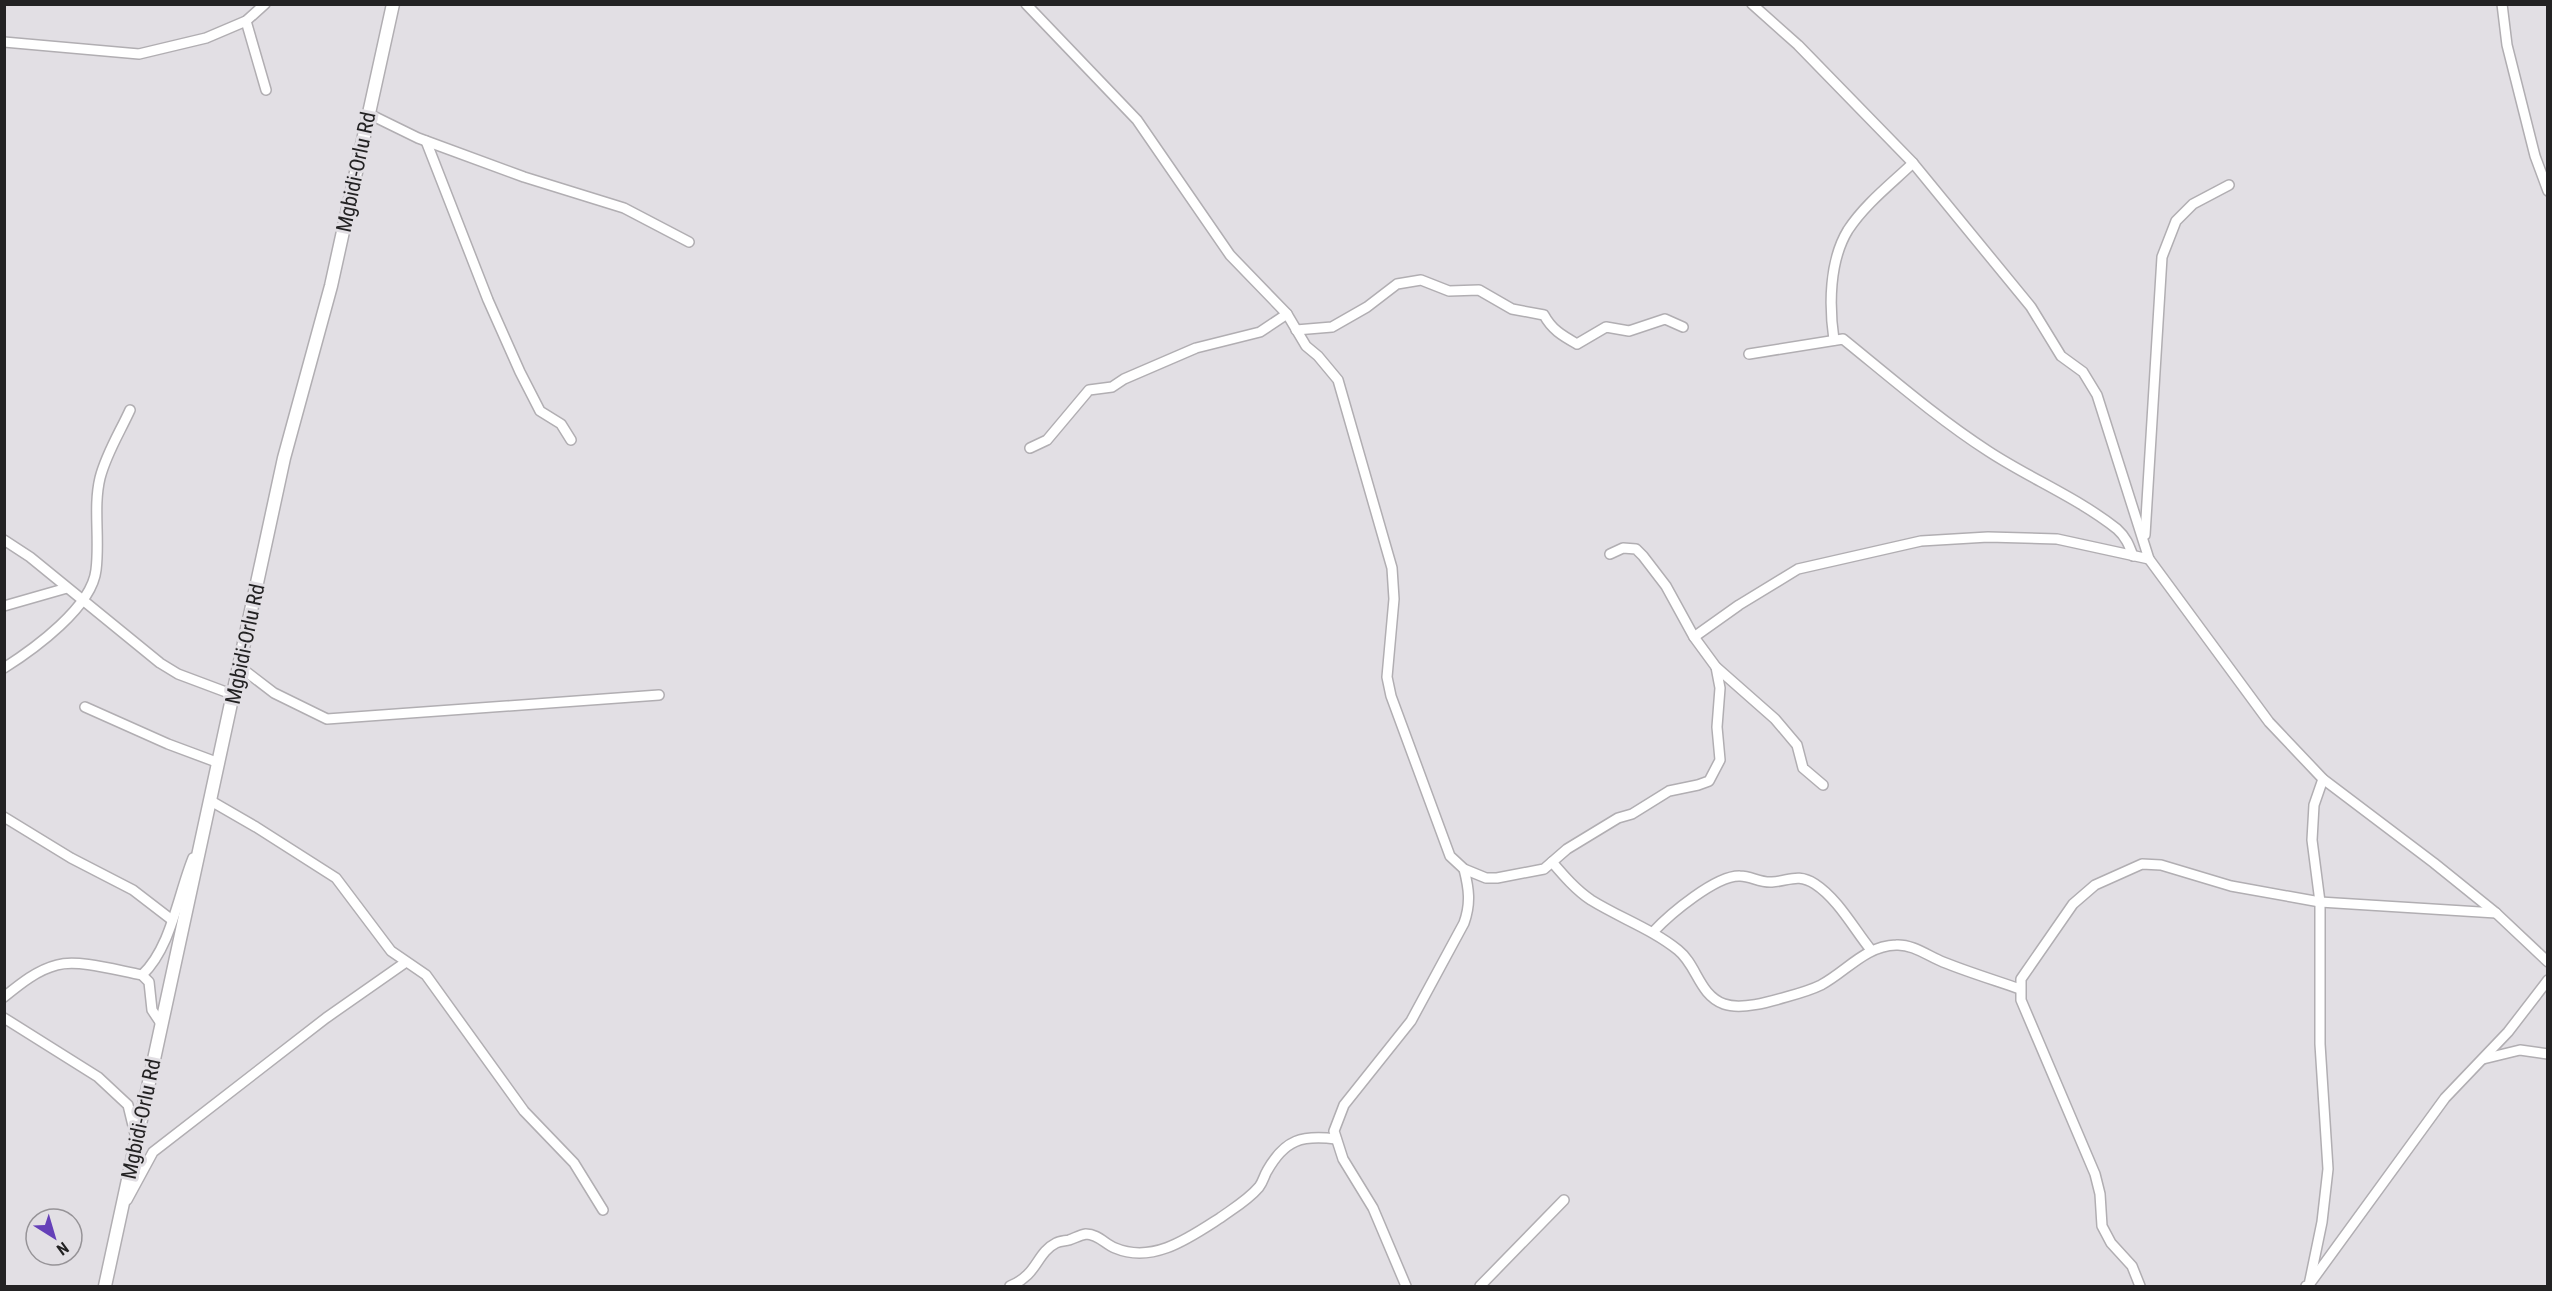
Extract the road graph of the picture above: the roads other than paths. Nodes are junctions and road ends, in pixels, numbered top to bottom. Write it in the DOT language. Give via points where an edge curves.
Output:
graph roads {
  1 [pos="265,4"];
  2 [pos="393,4"];
  3 [pos="1026,4"];
  4 [pos="1752,4"];
  5 [pos="2502,4"];
  6 [pos="246,21"];
  7 [pos="4,42"];
  8 [pos="266,90"];
  9 [pos="369,114"];
  10 [pos="426,141"];
  11 [pos="1913,163"];
  12 [pos="2229,185"];
  13 [pos="2547,191"];
  14 [pos="689,242"];
  15 [pos="1287,314"];
  16 [pos="1683,327"];
  17 [pos="1296,330"];
  18 [pos="1834,340"];
  19 [pos="1749,354"];
  20 [pos="130,410"];
  21 [pos="571,440"];
  22 [pos="1030,448"];
  23 [pos="4,540"];
  24 [pos="2145,543"];
  25 [pos="1610,554"];
  26 [pos="2133,556"];
  27 [pos="2149,559"];
  28 [pos="67,588"];
  29 [pos="83,601"];
  30 [pos="4,606"];
  31 [pos="1694,637"];
  32 [pos="240,667"];
  33 [pos="1716,667"];
  34 [pos="4,668"];
  35 [pos="234,695"];
  36 [pos="659,695"];
  37 [pos="85,707"];
  38 [pos="219,763"];
  39 [pos="2323,779"];
  40 [pos="1822,785"];
  41 [pos="211,801"];
  42 [pos="4,817"];
  43 [pos="204,834"];
  44 [pos="1552,862"];
  45 [pos="1464,869"];
  46 [pos="2320,902"];
  47 [pos="2496,913"];
  48 [pos="172,920"];
  49 [pos="1653,932"];
  50 [pos="1871,950"];
  51 [pos="406,962"];
  52 [pos="2547,962"];
  53 [pos="142,975"];
  54 [pos="2547,980"];
  55 [pos="2020,989"];
  56 [pos="4,997"];
  57 [pos="4,1018"];
  58 [pos="162,1025"];
  59 [pos="2547,1054"];
  60 [pos="2483,1059"];
  61 [pos="1336,1139"];
  62 [pos="136,1140"];
  63 [pos="1564,1200"];
  64 [pos="121,1210"];
  65 [pos="603,1210"];
  66 [pos="2308,1286"];
  67 [pos="105,1287"];
  68 [pos="1011,1287"];
  69 [pos="1406,1287"];
  70 [pos="1480,1287"];
  71 [pos="2140,1287"];
  1 -- 6 [label="street"];
  2 -- 9 [label="main road, Mgbidi-Orlu Rd"];
  3 -- 15 [label="street" via="1137,120 1230,255"];
  4 -- 11 [label="street" via="1798,45"];
  5 -- 13 [label="street" via="2507,45"];
  6 -- 7 [label="street" via="206,38 139,54"];
  6 -- 8 [label="street"];
  9 -- 10 [label="street"];
  9 -- 32 [label="main road, Mgbidi-Orlu Rd" via="331,286 284,458"];
  10 -- 14 [label="street" via="624,208"];
  10 -- 21 [label="street" via="520,372 540,411 561,424"];
  11 -- 18 [label="street" via="1864,210 1839,251 1831,319"];
  11 -- 24 [label="street" via="2031,307 2061,356 2091,382"];
  12 -- 24 [label="street" via="2193,204 2176,221 2162,257"];
  15 -- 17 [label="street"];
  15 -- 22 [label="street" via="1260,332 1196,348 1112,387 1089,390 1047,440"];
  16 -- 17 [label="street" via="1665,319 1629,331 1606,327 1577,344 1560,335 1544,315 1512,309 1479,290 1449,291 1421,280 1397,284 1332,327"];
  17 -- 45 [label="street" via="1338,380 1392,568 1394,599 1387,677 1390,696 1450,856"];
  18 -- 19 [label="street"];
  18 -- 26 [label="street" via="1843,339 1987,451 2098,515 2128,540"];
  20 -- 29 [label="street" via="100,478 96,572"];
  23 -- 28 [label="street"];
  24 -- 27 [label="street"];
  25 -- 31 [label="street" via="1623,548 1636,549 1666,586"];
  26 -- 27 [label="street"];
  26 -- 31 [label="street" via="2057,539 1988,537 1922,542 1798,569"];
  27 -- 39 [label="street" via="2269,722"];
  28 -- 29 [label="street"];
  28 -- 30 [label="street"];
  29 -- 34 [label="street" via="52,632"];
  29 -- 35 [label="street" via="160,663"];
  31 -- 33 [label="street"];
  32 -- 35 [label="main road, Mgbidi-Orlu Rd"];
  32 -- 36 [label="street" via="274,693 327,719"];
  33 -- 40 [label="street" via="1782,726 1797,745 1803,768"];
  33 -- 44 [label="street" via="1720,688 1720,759 1709,781 1669,791 1609,823"];
  35 -- 38 [label="main road, Mgbidi-Orlu Rd"];
  37 -- 38 [label="street"];
  38 -- 41 [label="main road, Mgbidi-Orlu Rd"];
  39 -- 46 [label="street" via="2314,805 2312,840"];
  39 -- 47 [label="street"];
  41 -- 43 [label="main road, Mgbidi-Orlu Rd"];
  41 -- 51 [label="street" via="336,878 391,951"];
  42 -- 48 [label="street" via="133,890"];
  43 -- 48 [label="street"];
  43 -- 58 [label="main road, Mgbidi-Orlu Rd"];
  44 -- 45 [label="street" via="1544,869 1497,878"];
  44 -- 49 [label="street" via="1590,899"];
  45 -- 61 [label="street" via="1470,908 1464,923 1411,1022 1344,1105 1336,1121"];
  46 -- 47 [label="street"];
  46 -- 55 [label="street" via="2142,864 2095,885 2073,904 2028,967"];
  46 -- 66 [label="street" via="2319,993 2328,1169 2322,1222"];
  47 -- 52 [label="street"];
  48 -- 53 [label="street" via="153,965"];
  49 -- 50 [label="street" via="1680,951 1702,986 1726,1005 1742,1006 1786,997 1821,985"];
  49 -- 50 [label="street" via="1712,886 1729,878 1774,882 1795,876 1816,884"];
  50 -- 55 [label="street" via="1897,945 1917,949"];
  51 -- 64 [label="street" via="326,1018 153,1152"];
  51 -- 65 [label="street" via="426,975 524,1111 574,1163"];
  53 -- 56 [label="street" via="73,963 57,965 26,980"];
  53 -- 58 [label="street" via="149,982 152,1010"];
  54 -- 60 [label="street"];
  55 -- 71 [label="street" via="2028,1018 2095,1174 2102,1226 2132,1266"];
  57 -- 62 [label="street" via="98,1077 128,1105"];
  58 -- 62 [label="main road, Mgbidi-Orlu Rd"];
  59 -- 60 [label="street" via="2520,1050"];
  60 -- 66 [label="street" via="2445,1098"];
  61 -- 68 [label="street" via="1313,1136 1290,1144 1252,1195 1173,1246 1140,1253 1115,1248 1087,1234 1057,1242 1032,1273"];
  61 -- 69 [label="street" via="1343,1159 1373,1209"];
  62 -- 64 [label="main road, Mgbidi-Orlu Rd"];
  63 -- 70 [label="street"];
  64 -- 67 [label="main road, Mgbidi-Orlu Rd"];
}
